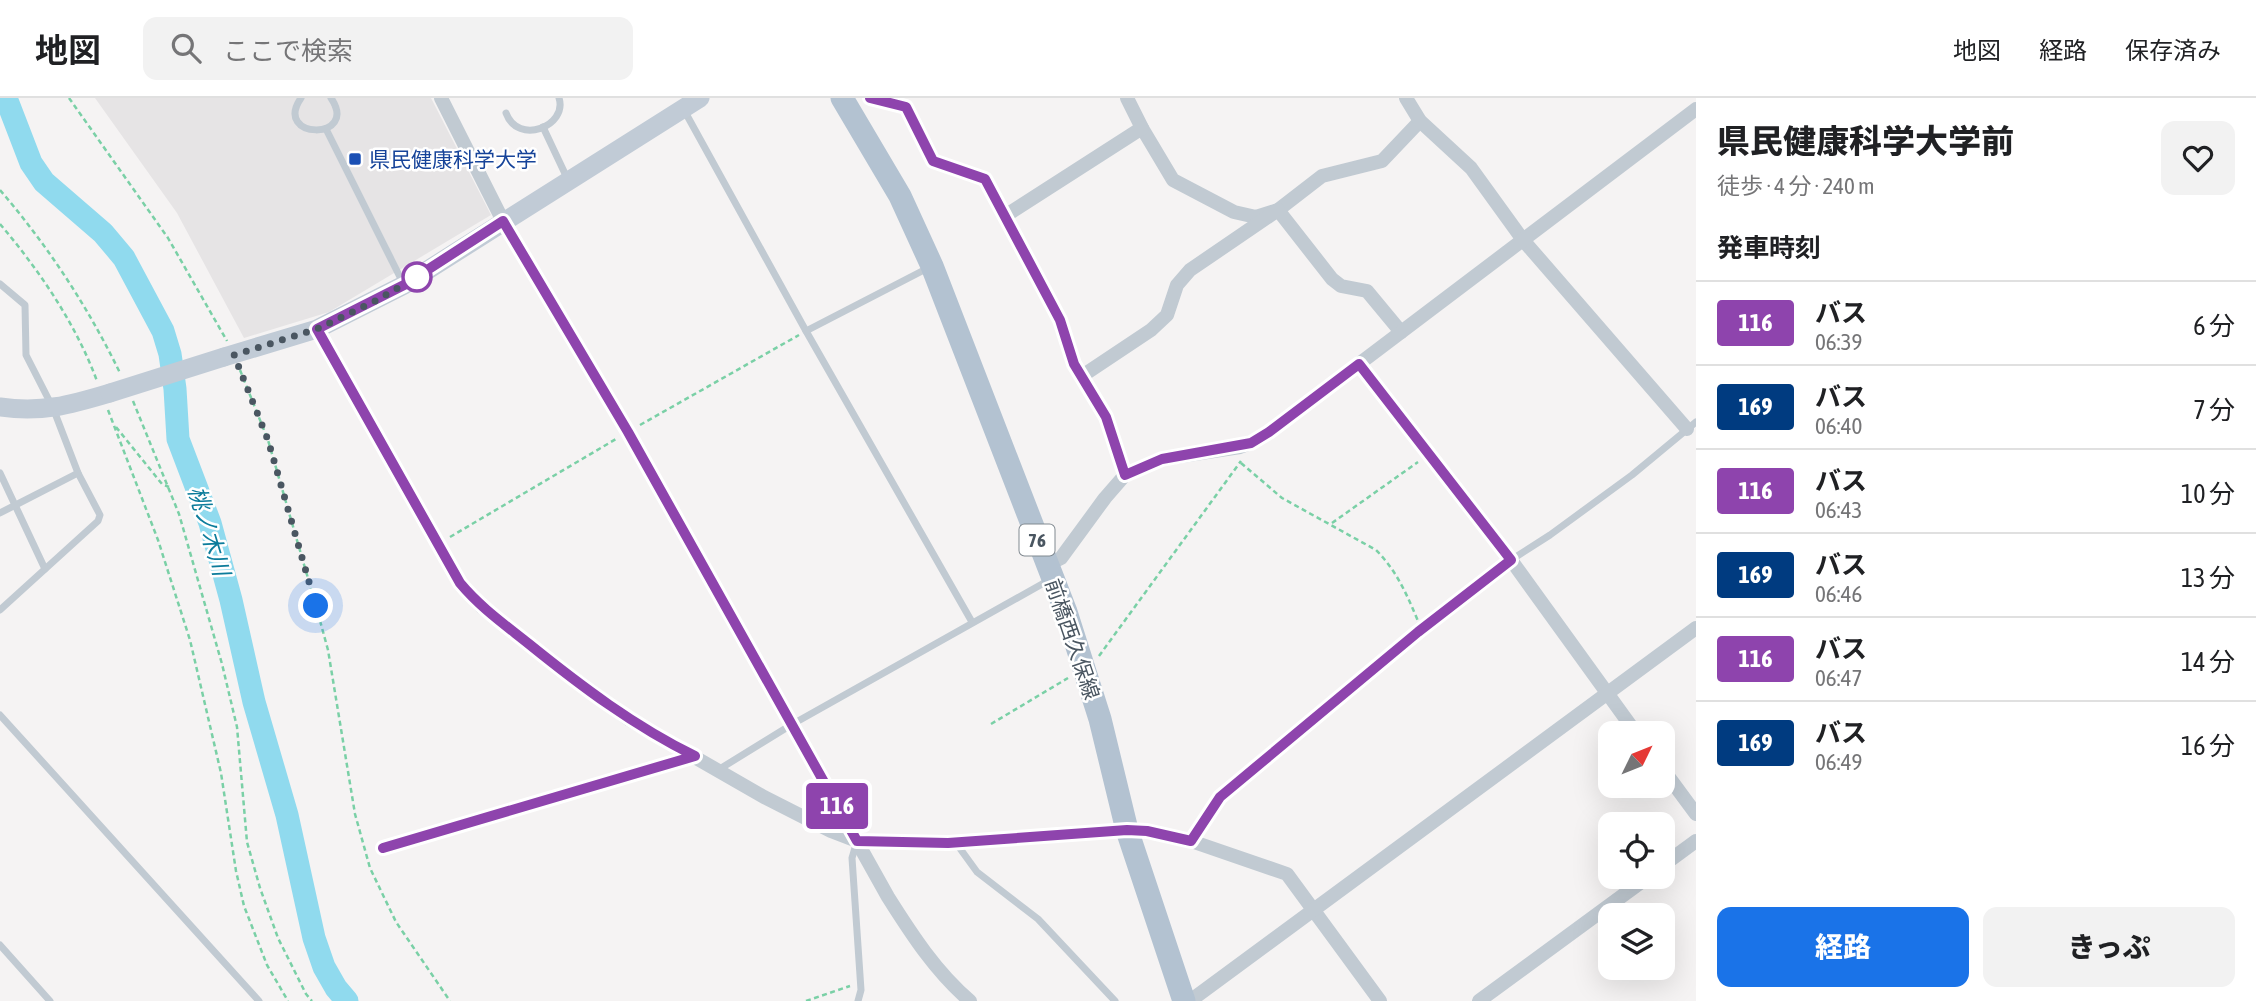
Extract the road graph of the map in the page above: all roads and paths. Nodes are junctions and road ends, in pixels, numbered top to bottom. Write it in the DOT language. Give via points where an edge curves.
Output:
graph roads {
  1 [pos="69,98"];
  2 [pos="302,98"];
  3 [pos="331,98"];
  4 [pos="441,98"];
  5 [pos="559,98"];
  6 [pos="842,98"];
  7 [pos="870,98"];
  8 [pos="1127,98"];
  9 [pos="1406,98"];
  10 [pos="691,103"];
  11 [pos="1696,109"];
  12 [pos="506,113"];
  13 [pos="1420,121"];
  14 [pos="543,127"];
  15 [pos="1142,128"];
  16 [pos="326,129"];
  17 [pos="568,181"];
  18 [pos="0,190"];
  19 [pos="1278,210"];
  20 [pos="1005,216"];
  21 [pos="503,221"];
  22 [pos="0,224"];
  23 [pos="1523,240"];
  24 [pos="932,266"];
  25 [pos="0,284"];
  26 [pos="404,285"];
  27 [pos="317,329"];
  28 [pos="806,331"];
  29 [pos="1401,332"];
  30 [pos="229,356"];
  31 [pos="1359,364"];
  32 [pos="1082,376"];
  33 [pos="109,391"];
  34 [pos="132,399"];
  35 [pos="0,407"];
  36 [pos="53,408"];
  37 [pos="1691,425"];
  38 [pos="115,426"];
  39 [pos="628,432"];
  40 [pos="1429,454"];
  41 [pos="0,473"];
  42 [pos="78,473"];
  43 [pos="1125,475"];
  44 [pos="169,487"];
  45 [pos="15,506"];
  46 [pos="0,513"];
  47 [pos="1331,524"];
  48 [pos="438,544"];
  49 [pos="1511,560"];
  50 [pos="45,569"];
  51 [pos="1049,572"];
  52 [pos="0,610"];
  53 [pos="972,622"];
  54 [pos="1696,628"];
  55 [pos="1421,629"];
  56 [pos="1085,668"];
  57 [pos="1608,694"];
  58 [pos="0,715"];
  59 [pos="1627,721"];
  60 [pos="991,724"];
  61 [pos="791,725"];
  62 [pos="695,756"];
  63 [pos="718,770"];
  64 [pos="1675,786"];
  65 [pos="1696,814"];
  66 [pos="1127,830"];
  67 [pos="857,841"];
  68 [pos="1191,841"];
  69 [pos="1696,841"];
  70 [pos="956,842"];
  71 [pos="383,848"];
  72 [pos="1675,856"];
  73 [pos="1631,889"];
  74 [pos="1312,910"];
  75 [pos="0,945"];
  76 [pos="860,982"];
  77 [pos="50,1001"];
  78 [pos="259,1001"];
  79 [pos="288,1001"];
  80 [pos="312,1001"];
  81 [pos="450,1001"];
  82 [pos="806,1001"];
  83 [pos="858,1001"];
  84 [pos="970,1001"];
  85 [pos="1115,1001"];
  86 [pos="1184,1001"];
  87 [pos="1190,1001"];
  88 [pos="1380,1001"];
  89 [pos="1479,1001"];
  1 -- 30 [label="path" via="168,239"];
  2 -- 16 [label="lane" via="296,114 302,125 313,131"];
  3 -- 16 [label="lane" via="335,120"];
  4 -- 21 [label="street"];
  5 -- 14 [label="lane" via="559,112"];
  6 -- 24 [label="main road, 前橋西久保線 / 76" via="900,196"];
  7 -- 20 [label="street" via="906,107 933,161 985,179"];
  8 -- 15 [label="street"];
  9 -- 13 [label="street"];
  10 -- 17 [label="street"];
  10 -- 28 [label="lane"];
  11 -- 23 [label="street"];
  12 -- 14 [label="lane" via="520,130"];
  13 -- 19 [label="street" via="1382,162 1322,176"];
  13 -- 23 [label="street" via="1471,169"];
  14 -- 17 [label="lane"];
  15 -- 19 [label="street" via="1173,180 1234,212 1256,217"];
  15 -- 20 [label="street"];
  16 -- 26 [label="lane"];
  17 -- 21 [label="street"];
  18 -- 33 [label="path" via="77,293"];
  19 -- 29 [label="street" via="1332,279 1341,286 1367,291"];
  19 -- 32 [label="street" via="1190,270 1177,285 1167,315"];
  20 -- 32 [label="street" via="1060,320"];
  21 -- 26 [label="street"];
  21 -- 39 [label="street"];
  22 -- 33 [label="path" via="47,285"];
  23 -- 29 [label="street"];
  23 -- 37 [label="street"];
  24 -- 28 [label="lane"];
  24 -- 51 [label="main road, 前橋西久保線 / 76"];
  25 -- 36 [label="lane" via="25,305 26,355"];
  26 -- 27 [label="street"];
  27 -- 30 [label="street"];
  27 -- 48 [label="street"];
  28 -- 39 [label="path"];
  28 -- 53 [label="lane"];
  29 -- 31 [label="street"];
  30 -- 33 [label="street, bridge"];
  30 -- 81 [label="path" via="268,440 316,606 328,650 355,814 370,868 396,922"];
  31 -- 40 [label="street"];
  31 -- 43 [label="street" via="1251,443 1162,459"];
  32 -- 43 [label="street" via="1106,417"];
  33 -- 36 [label="street"];
  33 -- 38 [label="path"];
  34 -- 44 [label="path"];
  35 -- 36 [label="street"];
  36 -- 42 [label="lane"];
  37 -- 49 [label="lane" via="1632,475"];
  38 -- 44 [label="path"];
  38 -- 79 [label="path" via="190,640 221,773 244,906 267,965"];
  39 -- 48 [label="path"];
  39 -- 61 [label="street"];
  40 -- 47 [label="path"];
  40 -- 49 [label="street"];
  41 -- 45 [label="lane"];
  42 -- 45 [label="lane"];
  42 -- 50 [label="lane" via="100,518"];
  43 -- 51 [label="street"];
  44 -- 80 [label="path" via="228,689 247,842 278,937"];
  45 -- 46 [label="lane"];
  45 -- 50 [label="lane"];
  47 -- 55 [label="path" via="1388,562"];
  47 -- 56 [label="path" via="1282,498 1241,463 1096,660"];
  48 -- 62 [label="street" via="460,583 482,607 630,720"];
  49 -- 55 [label="lane"];
  49 -- 57 [label="street"];
  50 -- 52 [label="lane"];
  51 -- 53 [label="lane"];
  51 -- 56 [label="main road, 前橋西久保線 / 76"];
  53 -- 61 [label="lane"];
  54 -- 57 [label="street"];
  55 -- 68 [label="lane" via="1220,797"];
  56 -- 60 [label="path"];
  56 -- 66 [label="main road, 前橋西久保線 / 76"];
  57 -- 59 [label="street"];
  57 -- 74 [label="street"];
  58 -- 78 [label="lane"];
  61 -- 63 [label="lane"];
  61 -- 67 [label="street"];
  62 -- 63 [label="street"];
  62 -- 71 [label="lane"];
  63 -- 67 [label="street"];
  64 -- 65 [label="street"];
  66 -- 68 [label="street"];
  66 -- 70 [label="street"];
  66 -- 86 [label="main road, 前橋西久保線 / 76"];
  67 -- 70 [label="street"];
  67 -- 76 [label="lane" via="852,858"];
  67 -- 84 [label="street" via="917,943"];
  68 -- 74 [label="street" via="1287,874"];
  69 -- 72 [label="street"];
  70 -- 85 [label="lane" via="977,872 1038,919"];
  73 -- 89 [label="street"];
  74 -- 87 [label="street"];
  74 -- 88 [label="street"];
  75 -- 77 [label="lane"];
  76 -- 82 [label="path"];
  76 -- 83 [label="lane"];
}
